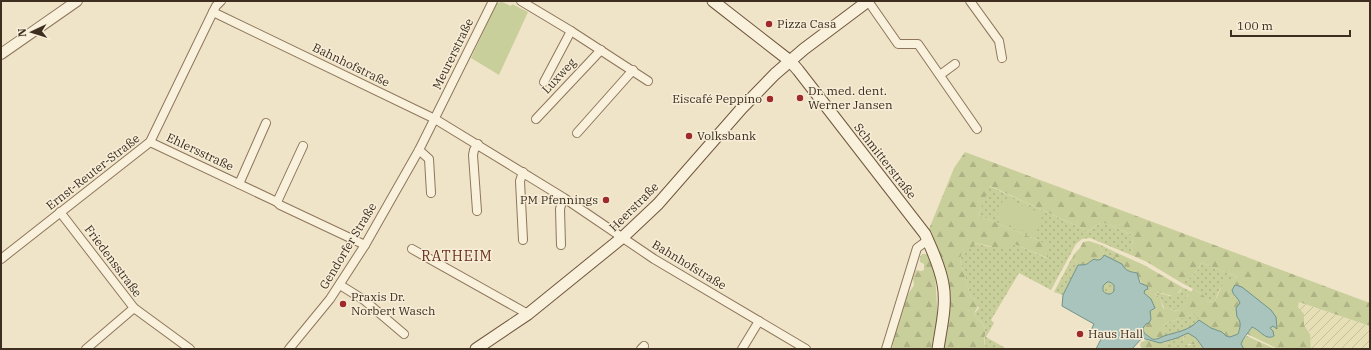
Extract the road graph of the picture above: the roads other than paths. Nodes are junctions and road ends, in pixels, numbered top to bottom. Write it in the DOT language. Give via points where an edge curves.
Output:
graph roads {
  1 [pos="77,1"];
  2 [pos="221,1"];
  3 [pos="493,1"];
  4 [pos="521,1"];
  5 [pos="713,1"];
  6 [pos="868,1"];
  7 [pos="970,1"];
  8 [pos="213,12"];
  9 [pos="571,31"];
  10 [pos="601,50"];
  11 [pos="1,54"];
  12 [pos="1002,58"];
  13 [pos="790,61"];
  14 [pos="955,64"];
  15 [pos="633,70"];
  16 [pos="940,74"];
  17 [pos="648,80"];
  18 [pos="544,82"];
  19 [pos="435,119"];
  20 [pos="536,119"];
  21 [pos="266,123"];
  22 [pos="977,129"];
  23 [pos="576,133"];
  24 [pos="150,142"];
  25 [pos="478,144"];
  26 [pos="303,146"];
  27 [pos="419,150"];
  28 [pos="523,172"];
  29 [pos="239,184"];
  30 [pos="431,193"];
  31 [pos="563,198"];
  32 [pos="277,202"];
  33 [pos="477,211"];
  34 [pos="60,212"];
  35 [pos="623,237"];
  36 [pos="523,240"];
  37 [pos="928,240"];
  38 [pos="365,245"];
  39 [pos="561,245"];
  40 [pos="412,249"];
  41 [pos="1,259"];
  42 [pos="340,285"];
  43 [pos="134,308"];
  44 [pos="528,314"];
  45 [pos="759,320"];
  46 [pos="404,334"];
  47 [pos="86,349"];
  48 [pos="190,349"];
  49 [pos="289,349"];
  50 [pos="476,349"];
  51 [pos="742,349"];
  52 [pos="806,349"];
  53 [pos="886,349"];
  54 [pos="938,349"];
  1 -- 11 [label="street"];
  2 -- 8 [label="street, Ernst-Reuter-Straße"];
  3 -- 19 [label="street, Meurerstraße"];
  4 -- 9 [label="street"];
  5 -- 13 [label="main road, Schmitterstraße"];
  6 -- 13 [label="main road, Heerstraße"];
  6 -- 16 [label="street" via="898,44 918,44"];
  7 -- 12 [label="street" via="999,41"];
  8 -- 19 [label="street, Bahnhofstraße"];
  8 -- 24 [label="street, Ernst-Reuter-Straße"];
  9 -- 10 [label="street"];
  9 -- 18 [label="street, Luxweg"];
  10 -- 15 [label="street"];
  10 -- 20 [label="street, Luxweg"];
  13 -- 35 [label="main road, Heerstraße" via="742,108 659,202"];
  13 -- 37 [label="main road, Schmitterstraße" via="926,234"];
  14 -- 16 [label="street"];
  15 -- 17 [label="street"];
  15 -- 23 [label="street"];
  16 -- 22 [label="street"];
  19 -- 25 [label="street, Bahnhofstraße"];
  19 -- 27 [label="street, Gendorfer Straße"];
  21 -- 29 [label="street, Ehlersstraße"];
  24 -- 29 [label="street, Ehlersstraße"];
  24 -- 34 [label="street, Ernst-Reuter-Straße"];
  25 -- 28 [label="street, Bahnhofstraße"];
  25 -- 33 [label="street" via="474,150"];
  26 -- 32 [label="street"];
  27 -- 30 [label="street" via="429,159"];
  27 -- 38 [label="street, Gendorfer Straße"];
  28 -- 31 [label="street, Bahnhofstraße"];
  28 -- 36 [label="street" via="520,181"];
  29 -- 32 [label="street, Ehlersstraße"];
  31 -- 35 [label="street, Bahnhofstraße"];
  31 -- 39 [label="street" via="560,209"];
  32 -- 38 [label="street, Ehlersstraße"];
  34 -- 41 [label="street, Ernst-Reuter-Straße"];
  34 -- 43 [label="street, Friedensstraße"];
  35 -- 44 [label="main road, Heerstraße"];
  35 -- 45 [label="street, Bahnhofstraße" via="654,259"];
  37 -- 53 [label="street" via="917,248"];
  37 -- 54 [label="main road, Schmitterstraße" via="943,285 944,309"];
  38 -- 42 [label="street, Gendorfer Straße"];
  40 -- 44 [label="street"];
  42 -- 46 [label="street" via="364,300"];
  42 -- 49 [label="street, Gendorfer Straße"];
  43 -- 47 [label="street"];
  43 -- 48 [label="street, Friedensstraße"];
  44 -- 50 [label="main road, Heerstraße"];
  45 -- 51 [label="street"];
  45 -- 52 [label="street, Bahnhofstraße"];
}
